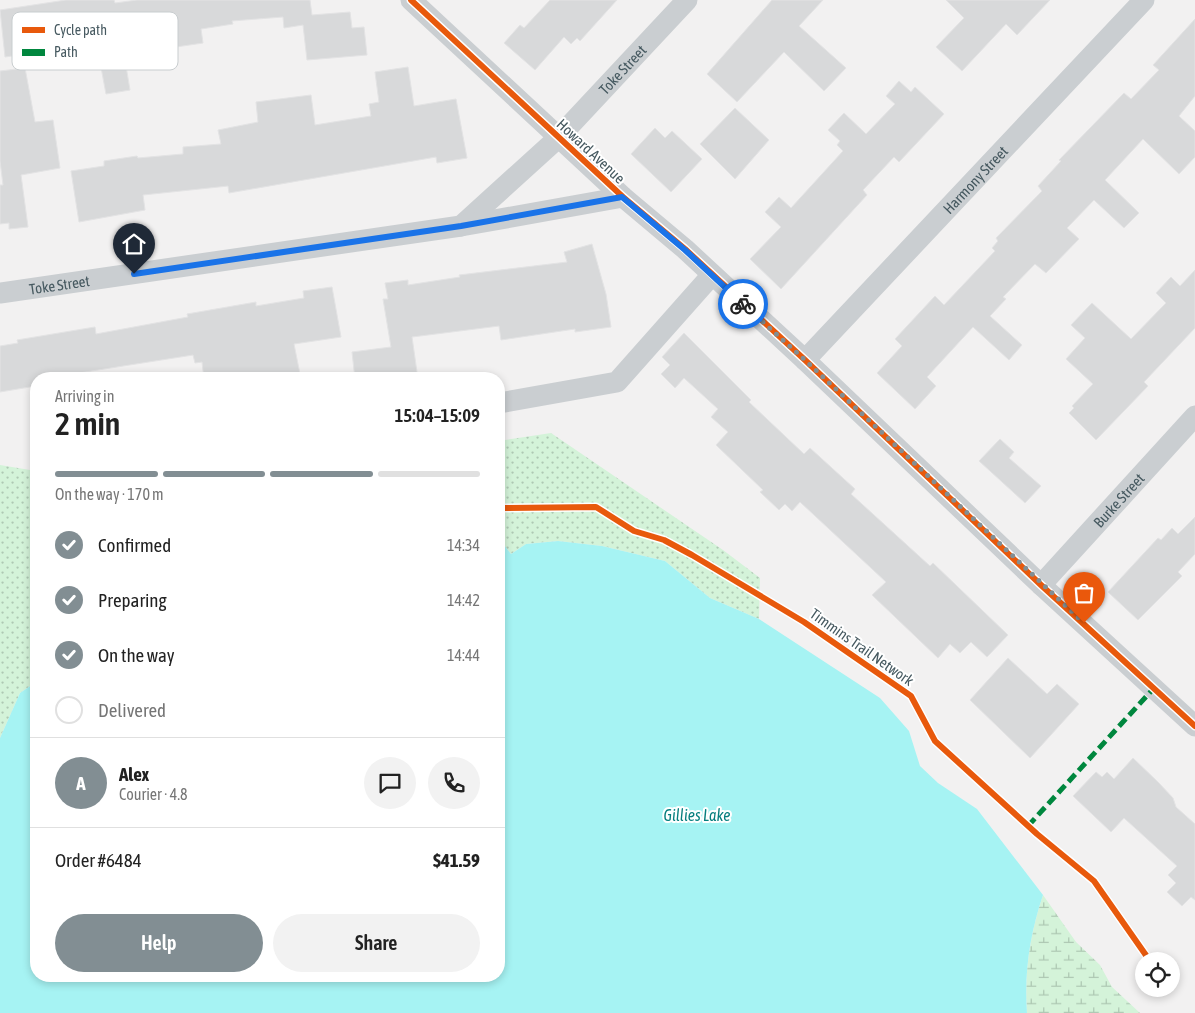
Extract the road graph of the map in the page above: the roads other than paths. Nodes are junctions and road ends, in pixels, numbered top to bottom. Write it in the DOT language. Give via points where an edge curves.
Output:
graph roads {
  1 [pos="411,0"];
  2 [pos="687,0"];
  3 [pos="1144,0"];
  4 [pos="558,138"];
  5 [pos="622,197"];
  6 [pos="461,226"];
  7 [pos="711,276"];
  8 [pos="0,293"];
  9 [pos="805,360"];
  10 [pos="505,402"];
  11 [pos="1195,416"];
  12 [pos="1041,584"];
  13 [pos="1195,726"];
  1 -- 4 [label="street, Howard Avenue"];
  2 -- 4 [label="street, Toke Street"];
  3 -- 9 [label="street, Harmony Street"];
  4 -- 5 [label="street, Howard Avenue"];
  4 -- 6 [label="street, Toke Street"];
  5 -- 6 [label="street, Toke Street"];
  5 -- 7 [label="street, Howard Avenue"];
  6 -- 8 [label="street, Toke Street"];
  7 -- 9 [label="street, Howard Avenue"];
  7 -- 10 [label="street" via="617,382"];
  9 -- 12 [label="street, Howard Avenue"];
  11 -- 12 [label="street, Burke Street"];
  12 -- 13 [label="street, Howard Avenue"];
}
